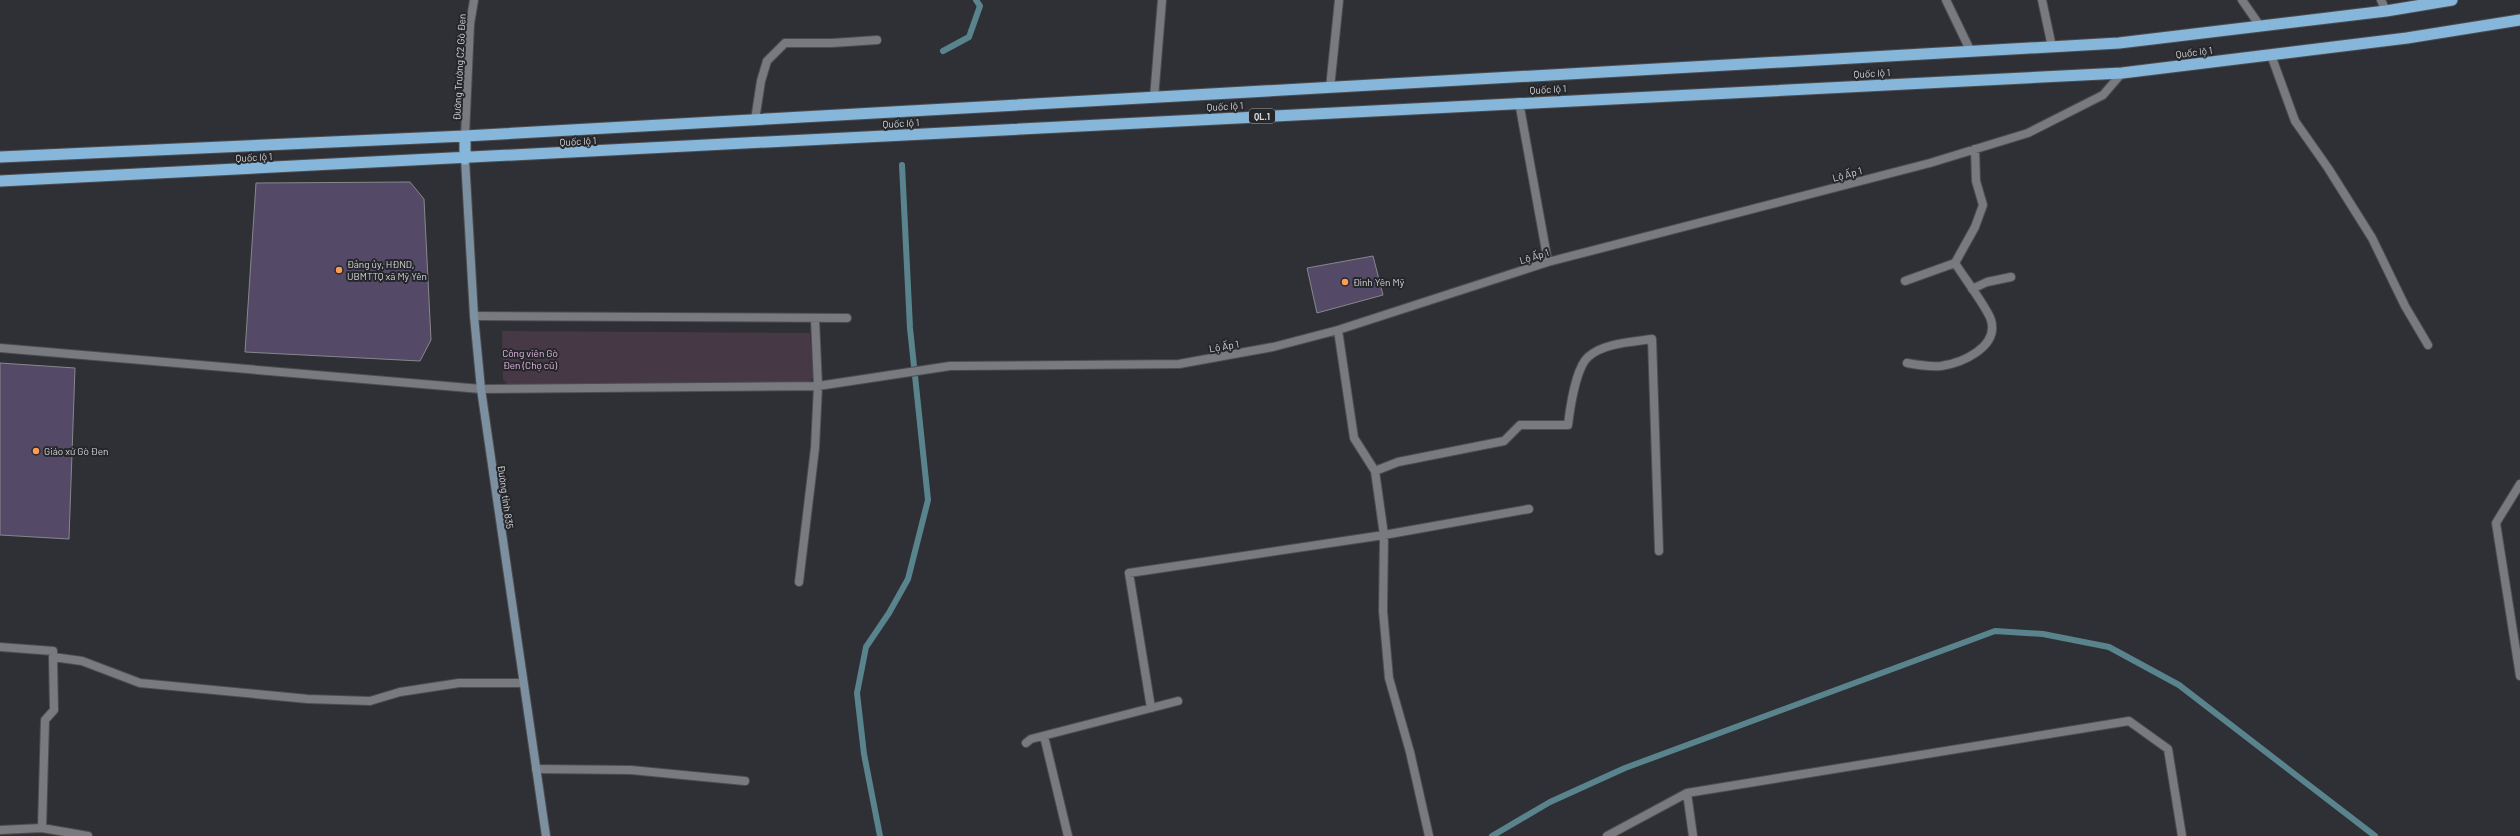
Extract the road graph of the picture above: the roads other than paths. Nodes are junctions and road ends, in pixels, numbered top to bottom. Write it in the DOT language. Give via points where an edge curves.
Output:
graph roads {
  1 [pos="474,0"];
  2 [pos="1162,0"];
  3 [pos="1340,0"];
  4 [pos="1946,0"];
  5 [pos="2042,0"];
  6 [pos="2242,0"];
  7 [pos="2381,0"];
  8 [pos="2452,0"];
  9 [pos="2386,12"];
  10 [pos="2520,20"];
  11 [pos="2260,26"];
  12 [pos="877,40"];
  13 [pos="2052,47"];
  14 [pos="1971,52"];
  15 [pos="2271,55"];
  16 [pos="2122,73"];
  17 [pos="1330,88"];
  18 [pos="1154,98"];
  19 [pos="1519,102"];
  20 [pos="755,120"];
  21 [pos="465,136"];
  22 [pos="1975,149"];
  23 [pos="0,157"];
  24 [pos="465,159"];
  25 [pos="0,181"];
  26 [pos="1548,262"];
  27 [pos="1955,264"];
  28 [pos="2011,277"];
  29 [pos="1905,281"];
  30 [pos="1972,290"];
  31 [pos="474,316"];
  32 [pos="847,318"];
  33 [pos="815,319"];
  34 [pos="1338,330"];
  35 [pos="2428,345"];
  36 [pos="0,348"];
  37 [pos="1908,363"];
  38 [pos="818,386"];
  39 [pos="481,389"];
  40 [pos="1375,471"];
  41 [pos="2520,484"];
  42 [pos="1529,509"];
  43 [pos="1384,536"];
  44 [pos="1658,550"];
  45 [pos="799,582"];
  46 [pos="0,647"];
  47 [pos="53,657"];
  48 [pos="2520,676"];
  49 [pos="523,683"];
  50 [pos="1178,701"];
  51 [pos="1151,708"];
  52 [pos="1044,736"];
  53 [pos="1026,743"];
  54 [pos="536,769"];
  55 [pos="745,781"];
  56 [pos="1687,793"];
  57 [pos="42,828"];
  58 [pos="0,830"];
  59 [pos="88,836"];
  60 [pos="546,836"];
  61 [pos="1068,836"];
  62 [pos="1429,836"];
  63 [pos="1607,836"];
  64 [pos="1693,836"];
  65 [pos="2182,836"];
  1 -- 21 [label="street, Đường Trường C2 Gò Đen" via="470,24"];
  2 -- 18 [label="street"];
  3 -- 17 [label="street"];
  4 -- 14 [label="street"];
  5 -- 13 [label="street"];
  6 -- 11 [label="street"];
  7 -- 9 [label="street"];
  8 -- 9 [label="highway, Quốc lộ 1"];
  9 -- 11 [label="highway, Quốc lộ 1"];
  10 -- 15 [label="highway, Quốc lộ 1 / QL.1" via="2408,38"];
  11 -- 13 [label="highway, Quốc lộ 1" via="2119,43"];
  12 -- 20 [label="street" via="785,43 767,61"];
  13 -- 14 [label="highway, Quốc lộ 1"];
  14 -- 17 [label="highway, Quốc lộ 1"];
  15 -- 16 [label="highway, Quốc lộ 1 / QL.1"];
  15 -- 35 [label="street" via="2295,121 2372,238 2405,306"];
  16 -- 19 [label="highway, Quốc lộ 1 / QL.1"];
  16 -- 22 [label="street, Lộ Ấp 1" via="2103,95 2028,133"];
  17 -- 18 [label="highway, Quốc lộ 1"];
  18 -- 20 [label="highway, Quốc lộ 1"];
  19 -- 24 [label="highway, Quốc lộ 1 / QL.1"];
  19 -- 26 [label="street"];
  20 -- 21 [label="highway, Quốc lộ 1"];
  21 -- 23 [label="highway, Quốc lộ 1"];
  21 -- 24 [label="highway"];
  22 -- 26 [label="street, Lộ Ấp 1" via="1930,163"];
  22 -- 27 [label="street" via="1976,181 1983,205 1975,228"];
  24 -- 25 [label="highway, Quốc lộ 1 / QL.1"];
  24 -- 31 [label="main road, Đường tỉnh 835"];
  26 -- 34 [label="street, Lộ Ấp 1"];
  27 -- 29 [label="street"];
  27 -- 30 [label="street"];
  28 -- 30 [label="street" via="1987,282"];
  30 -- 37 [label="street" via="1991,320 1992,333 1985,345 1973,356 1941,366"];
  31 -- 33 [label="street"];
  31 -- 39 [label="main road, Đường tỉnh 835"];
  32 -- 33 [label="street"];
  33 -- 38 [label="street"];
  34 -- 38 [label="street, Lộ Ấp 1" via="1273,347 1179,364 950,366"];
  34 -- 40 [label="street" via="1354,438"];
  36 -- 39 [label="street, Lộ Ấp 1"];
  38 -- 39 [label="street, Lộ Ấp 1"];
  38 -- 45 [label="street" via="815,448"];
  39 -- 49 [label="main road, Đường tỉnh 835"];
  40 -- 43 [label="street"];
  40 -- 44 [label="street" via="1398,462 1504,441 1520,425 1568,424 1580,368 1588,357 1612,346 1652,339"];
  41 -- 48 [label="street" via="2496,523"];
  42 -- 43 [label="street"];
  43 -- 51 [label="street" via="1129,573"];
  43 -- 62 [label="street" via="1383,611 1389,678 1410,752"];
  46 -- 47 [label="street" via="51,651"];
  47 -- 49 [label="street" via="82,661 140,683 308,699 370,701 400,692 459,683"];
  47 -- 57 [label="street" via="54,710 45,720"];
  49 -- 54 [label="main road, Đường tỉnh 835"];
  50 -- 51 [label="street"];
  51 -- 52 [label="street"];
  52 -- 53 [label="street"];
  52 -- 61 [label="street"];
  54 -- 55 [label="street" via="631,770"];
  54 -- 60 [label="main road, Đường tỉnh 835"];
  56 -- 63 [label="street"];
  56 -- 64 [label="street"];
  56 -- 65 [label="street" via="2129,721 2168,749"];
  57 -- 58 [label="street"];
  57 -- 59 [label="street"];
}
